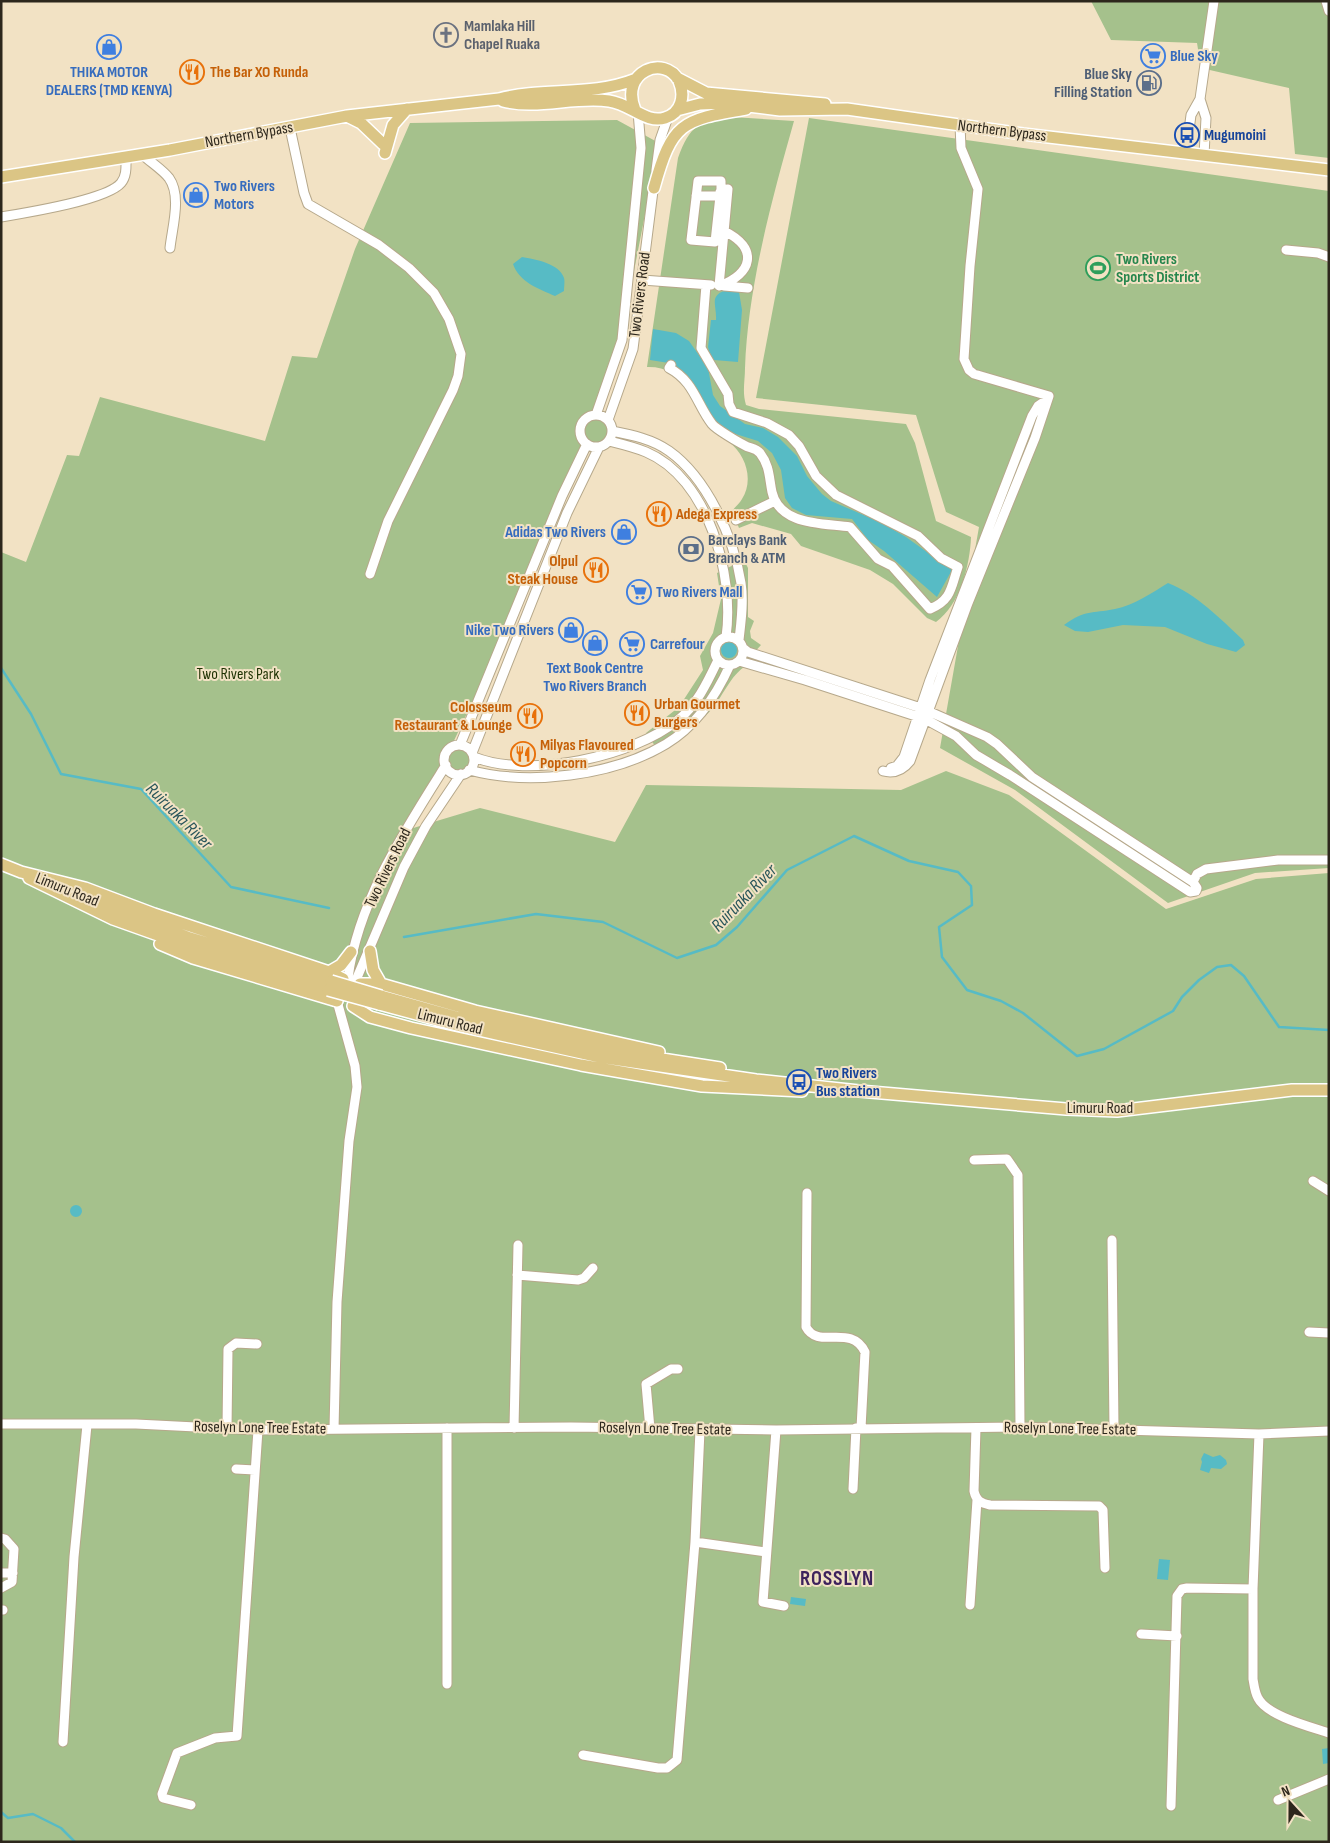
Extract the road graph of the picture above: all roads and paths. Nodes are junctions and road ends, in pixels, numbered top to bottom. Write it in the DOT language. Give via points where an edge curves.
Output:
graph roads {
  1 [pos="1214,1"];
  2 [pos="1326,1"];
  3 [pos="1329,11"];
  4 [pos="677,78"];
  5 [pos="636,79"];
  6 [pos="498,99"];
  7 [pos="1200,99"];
  8 [pos="758,107"];
  9 [pos="406,109"];
  10 [pos="846,109"];
  11 [pos="636,111"];
  12 [pos="673,114"];
  13 [pos="347,116"];
  14 [pos="960,125"];
  15 [pos="290,128"];
  16 [pos="1186,153"];
  17 [pos="142,154"];
  18 [pos="1204,154"];
  19 [pos="126,157"];
  20 [pos="639,166"];
  21 [pos="656,167"];
  22 [pos="1329,170"];
  23 [pos="1,177"];
  24 [pos="654,188"];
  25 [pos="720,193"];
  26 [pos="696,196"];
  27 [pos="1,217"];
  28 [pos="724,231"];
  29 [pos="170,248"];
  30 [pos="1286,250"];
  31 [pos="1329,257"];
  32 [pos="629,274"];
  33 [pos="642,278"];
  34 [pos="706,285"];
  35 [pos="719,286"];
  36 [pos="748,288"];
  37 [pos="701,333"];
  38 [pos="692,344"];
  39 [pos="671,365"];
  40 [pos="596,415"];
  41 [pos="608,420"];
  42 [pos="612,430"];
  43 [pos="609,441"];
  44 [pos="587,444"];
  45 [pos="599,447"];
  46 [pos="775,501"];
  47 [pos="736,520"];
  48 [pos="370,574"];
  49 [pos="726,637"];
  50 [pos="741,644"];
  51 [pos="718,660"];
  52 [pos="735,663"];
  53 [pos="488,676"];
  54 [pos="500,680"];
  55 [pos="923,714"];
  56 [pos="460,745"];
  57 [pos="473,755"];
  58 [pos="446,765"];
  59 [pos="465,772"];
  60 [pos="1329,860"];
  61 [pos="1,864"];
  62 [pos="24,873"];
  63 [pos="1193,882"];
  64 [pos="113,919"];
  65 [pos="357,935"];
  66 [pos="373,939"];
  67 [pos="370,951"];
  68 [pos="351,952"];
  69 [pos="352,980"];
  70 [pos="330,981"];
  71 [pos="380,995"];
  72 [pos="337,1001"];
  73 [pos="352,1006"];
  74 [pos="797,1084"];
  75 [pos="1329,1090"];
  76 [pos="871,1092"];
  77 [pos="974,1160"];
  78 [pos="1313,1181"];
  79 [pos="1329,1191"];
  80 [pos="807,1193"];
  81 [pos="1112,1240"];
  82 [pos="518,1245"];
  83 [pos="593,1268"];
  84 [pos="517,1275"];
  85 [pos="1309,1332"];
  86 [pos="1329,1333"];
  87 [pos="257,1344"];
  88 [pos="678,1369"];
  89 [pos="1,1424"];
  90 [pos="87,1424"];
  91 [pos="1020,1427"];
  92 [pos="447,1428"];
  93 [pos="514,1428"];
  94 [pos="859,1428"];
  95 [pos="976,1428"];
  96 [pos="227,1429"];
  97 [pos="334,1429"];
  98 [pos="650,1429"];
  99 [pos="1114,1429"];
  100 [pos="258,1430"];
  101 [pos="700,1430"];
  102 [pos="776,1430"];
  103 [pos="1329,1431"];
  104 [pos="1259,1434"];
  105 [pos="236,1469"];
  106 [pos="255,1470"];
  107 [pos="853,1489"];
  108 [pos="977,1500"];
  109 [pos="1,1538"];
  110 [pos="694,1542"];
  111 [pos="766,1552"];
  112 [pos="1105,1568"];
  113 [pos="1,1573"];
  114 [pos="13,1573"];
  115 [pos="1,1588"];
  116 [pos="1253,1589"];
  117 [pos="970,1605"];
  118 [pos="784,1606"];
  119 [pos="1141,1634"];
  120 [pos="1177,1636"];
  121 [pos="447,1684"];
  122 [pos="1329,1733"];
  123 [pos="63,1742"];
  124 [pos="583,1755"];
  125 [pos="1329,1778"];
  126 [pos="1278,1800"];
  127 [pos="191,1805"];
  128 [pos="1172,1806"];
  1 -- 7 [label="street"];
  2 -- 3 [label="street"];
  4 -- 5 [label="main road, Northern Bypass" via="671,72 653,68"];
  4 -- 10 [label="main road" via="706,93 831,104"];
  4 -- 12 [label="main road" via="682,95"];
  5 -- 6 [label="main road, Northern Bypass" via="592,91"];
  5 -- 11 [label="main road" via="630,93"];
  6 -- 9 [label="main road, Northern Bypass"];
  6 -- 11 [label="main road, Northern Bypass" via="518,103 609,101"];
  7 -- 16 [label="street" via="1191,116"];
  7 -- 18 [label="street" via="1206,118"];
  8 -- 10 [label="main road, Northern Bypass"];
  8 -- 12 [label="main road, Northern Bypass" via="700,104"];
  8 -- 24 [label="main road" via="704,117 679,131 664,154"];
  9 -- 13 [label="main road, Northern Bypass"];
  9 -- 13 [label="main road" via="394,125 384,148 361,123"];
  10 -- 14 [label="main road, Northern Bypass"];
  11 -- 12 [label="main road, Northern Bypass" via="654,120"];
  11 -- 20 [label="street, Two Rivers Road" via="641,138"];
  12 -- 21 [label="street, Two Rivers Road" via="660,140"];
  13 -- 15 [label="main road, Northern Bypass"];
  14 -- 16 [label="main road, Northern Bypass"];
  14 -- 55 [label="street" via="960,148 978,189 964,358 974,374 1049,396 1032,416"];
  15 -- 17 [label="main road, Northern Bypass"];
  15 -- 48 [label="street" via="308,204 379,245 421,278 443,306 461,354 453,390 388,520"];
  16 -- 18 [label="main road, Northern Bypass"];
  17 -- 19 [label="main road, Northern Bypass"];
  17 -- 29 [label="street" via="169,178 174,187"];
  18 -- 22 [label="main road, Northern Bypass"];
  19 -- 23 [label="main road, Northern Bypass"];
  19 -- 27 [label="street" via="124,177 110,191"];
  20 -- 21 [label="street"];
  20 -- 32 [label="street, Two Rivers Road"];
  21 -- 24 [label="street, Two Rivers Road"];
  24 -- 33 [label="street, Two Rivers Road"];
  25 -- 26 [label="street"];
  25 -- 26 [label="street" via="721,181 698,181"];
  25 -- 26 [label="street" via="715,242 691,240"];
  25 -- 28 [label="street" via="728,190"];
  28 -- 35 [label="street"];
  28 -- 35 [label="street" via="745,247 748,260 738,277"];
  30 -- 31 [label="street"];
  32 -- 33 [label="street"];
  32 -- 40 [label="street, Two Rivers Road" via="621,346"];
  33 -- 34 [label="street"];
  33 -- 41 [label="street, Two Rivers Road" via="632,354"];
  34 -- 35 [label="street"];
  34 -- 37 [label="street"];
  35 -- 36 [label="street"];
  37 -- 38 [label="street"];
  37 -- 46 [label="street" via="701,348 728,394 728,404 733,412 767,423 789,435 816,476 836,495 918,536 942,558 958,567 950,592 942,604 930,609 892,566 878,558 850,528 798,519 783,512"];
  39 -- 46 [label="street" via="669,368 691,388 714,427 760,454 768,465"];
  40 -- 41 [label="street"];
  40 -- 44 [label="street" via="584,420 580,429"];
  41 -- 42 [label="street"];
  42 -- 43 [label="street"];
  42 -- 50 [label="street" via="651,440 670,451 703,487 719,513 741,583"];
  43 -- 45 [label="street"];
  43 -- 49 [label="street" via="647,452 664,463 691,491 708,520 722,558 728,590"];
  44 -- 45 [label="street"];
  44 -- 53 [label="street" via="562,496"];
  45 -- 54 [label="street" via="567,513"];
  46 -- 47 [label="street"];
  49 -- 50 [label="street"];
  49 -- 51 [label="street" via="715,646"];
  50 -- 52 [label="street"];
  50 -- 55 [label="street" via="748,652"];
  51 -- 52 [label="street"];
  51 -- 57 [label="street" via="694,703 679,720 643,742 581,759 523,766 490,764"];
  52 -- 55 [label="street"];
  52 -- 59 [label="street" via="704,712 667,744 642,756 550,778"];
  53 -- 54 [label="street"];
  53 -- 56 [label="street"];
  54 -- 57 [label="street"];
  55 -- 55 [label="street" via="910,761 895,772 883,771 897,766 904,757"];
  55 -- 63 [label="street" via="998,744 1032,777"];
  55 -- 63 [label="street" via="986,762 1192,893 1197,888"];
  56 -- 57 [label="street"];
  56 -- 58 [label="street" via="450,747 446,752"];
  57 -- 59 [label="street"];
  58 -- 59 [label="street" via="452,772"];
  58 -- 65 [label="street, Two Rivers Road" via="391,858"];
  59 -- 66 [label="street, Two Rivers Road" via="426,826 404,867"];
  60 -- 63 [label="street" via="1278,860 1206,868 1197,874"];
  61 -- 62 [label="main road, Limuru Road"];
  62 -- 64 [label="main road, Limuru Road"];
  62 -- 70 [label="main road, Limuru Road" via="187,936"];
  64 -- 70 [label="main road, Limuru Road" via="200,950"];
  64 -- 72 [label="main road, Limuru Road" via="138,934 193,958"];
  65 -- 66 [label="street"];
  65 -- 68 [label="street, Two Rivers Road"];
  66 -- 67 [label="street, Two Rivers Road"];
  67 -- 69 [label="street, Two Rivers Road"];
  67 -- 71 [label="main road"];
  68 -- 69 [label="street, Two Rivers Road"];
  68 -- 70 [label="main road"];
  69 -- 70 [label="main road, Limuru Road"];
  69 -- 71 [label="main road, Limuru Road"];
  69 -- 72 [label="main road" via="334,988"];
  69 -- 73 [label="main road" via="362,996"];
  70 -- 71 [label="main road, Limuru Road, bridge"];
  71 -- 74 [label="main road, Limuru Road" via="586,1046 684,1061"];
  71 -- 74 [label="main road, Limuru Road" via="461,1026 599,1057"];
  72 -- 73 [label="main road" via="344,1006"];
  72 -- 97 [label="street" via="355,1066 357,1087 349,1141 337,1302"];
  73 -- 76 [label="main road, Limuru Road" via="370,1017 481,1045 702,1086 847,1094"];
  74 -- 76 [label="main road, Limuru Road"];
  75 -- 76 [label="main road, Limuru Road" via="1292,1090 1116,1111"];
  77 -- 91 [label="street" via="1007,1159 1018,1175"];
  78 -- 79 [label="street"];
  80 -- 94 [label="street" via="806,1327 816,1337 853,1339 863,1348"];
  81 -- 99 [label="street"];
  82 -- 84 [label="street"];
  83 -- 84 [label="street" via="578,1280"];
  84 -- 93 [label="street"];
  85 -- 86 [label="street"];
  87 -- 96 [label="street" via="236,1343 228,1349"];
  88 -- 98 [label="street" via="672,1369 646,1384"];
  89 -- 90 [label="street, Roselyn Lone Tree Estate"];
  90 -- 96 [label="street, Roselyn Lone Tree Estate"];
  90 -- 123 [label="street" via="74,1557"];
  91 -- 95 [label="street, Roselyn Lone Tree Estate"];
  91 -- 99 [label="street, Roselyn Lone Tree Estate"];
  92 -- 93 [label="street, Roselyn Lone Tree Estate"];
  92 -- 97 [label="street, Roselyn Lone Tree Estate"];
  92 -- 121 [label="street"];
  93 -- 98 [label="street, Roselyn Lone Tree Estate"];
  94 -- 95 [label="street, Roselyn Lone Tree Estate"];
  94 -- 102 [label="street, Roselyn Lone Tree Estate"];
  94 -- 107 [label="street"];
  95 -- 108 [label="street" via="974,1491"];
  96 -- 100 [label="street, Roselyn Lone Tree Estate"];
  97 -- 100 [label="street, Roselyn Lone Tree Estate"];
  98 -- 101 [label="street, Roselyn Lone Tree Estate"];
  99 -- 104 [label="street, Roselyn Lone Tree Estate"];
  100 -- 106 [label="street"];
  101 -- 102 [label="street, Roselyn Lone Tree Estate"];
  101 -- 110 [label="street"];
  102 -- 111 [label="street"];
  103 -- 104 [label="street, Roselyn Lone Tree Estate"];
  104 -- 116 [label="street"];
  105 -- 106 [label="street"];
  106 -- 127 [label="street" via="237,1736 215,1738 177,1753 162,1794 164,1798"];
  108 -- 112 [label="street" via="990,1505 1099,1506 1103,1510"];
  108 -- 117 [label="street"];
  109 -- 114 [label="street" via="5,1538 14,1549"];
  110 -- 111 [label="street"];
  110 -- 124 [label="street" via="678,1760 667,1768 658,1768"];
  111 -- 118 [label="street" via="763,1602"];
  113 -- 114 [label="street"];
  114 -- 115 [label="street" via="11,1584"];
  116 -- 120 [label="street" via="1182,1589 1176,1604"];
  116 -- 122 [label="street" via="1253,1679 1257,1698 1271,1711"];
  119 -- 120 [label="street"];
  120 -- 128 [label="street"];
  125 -- 126 [label="street"];
}
